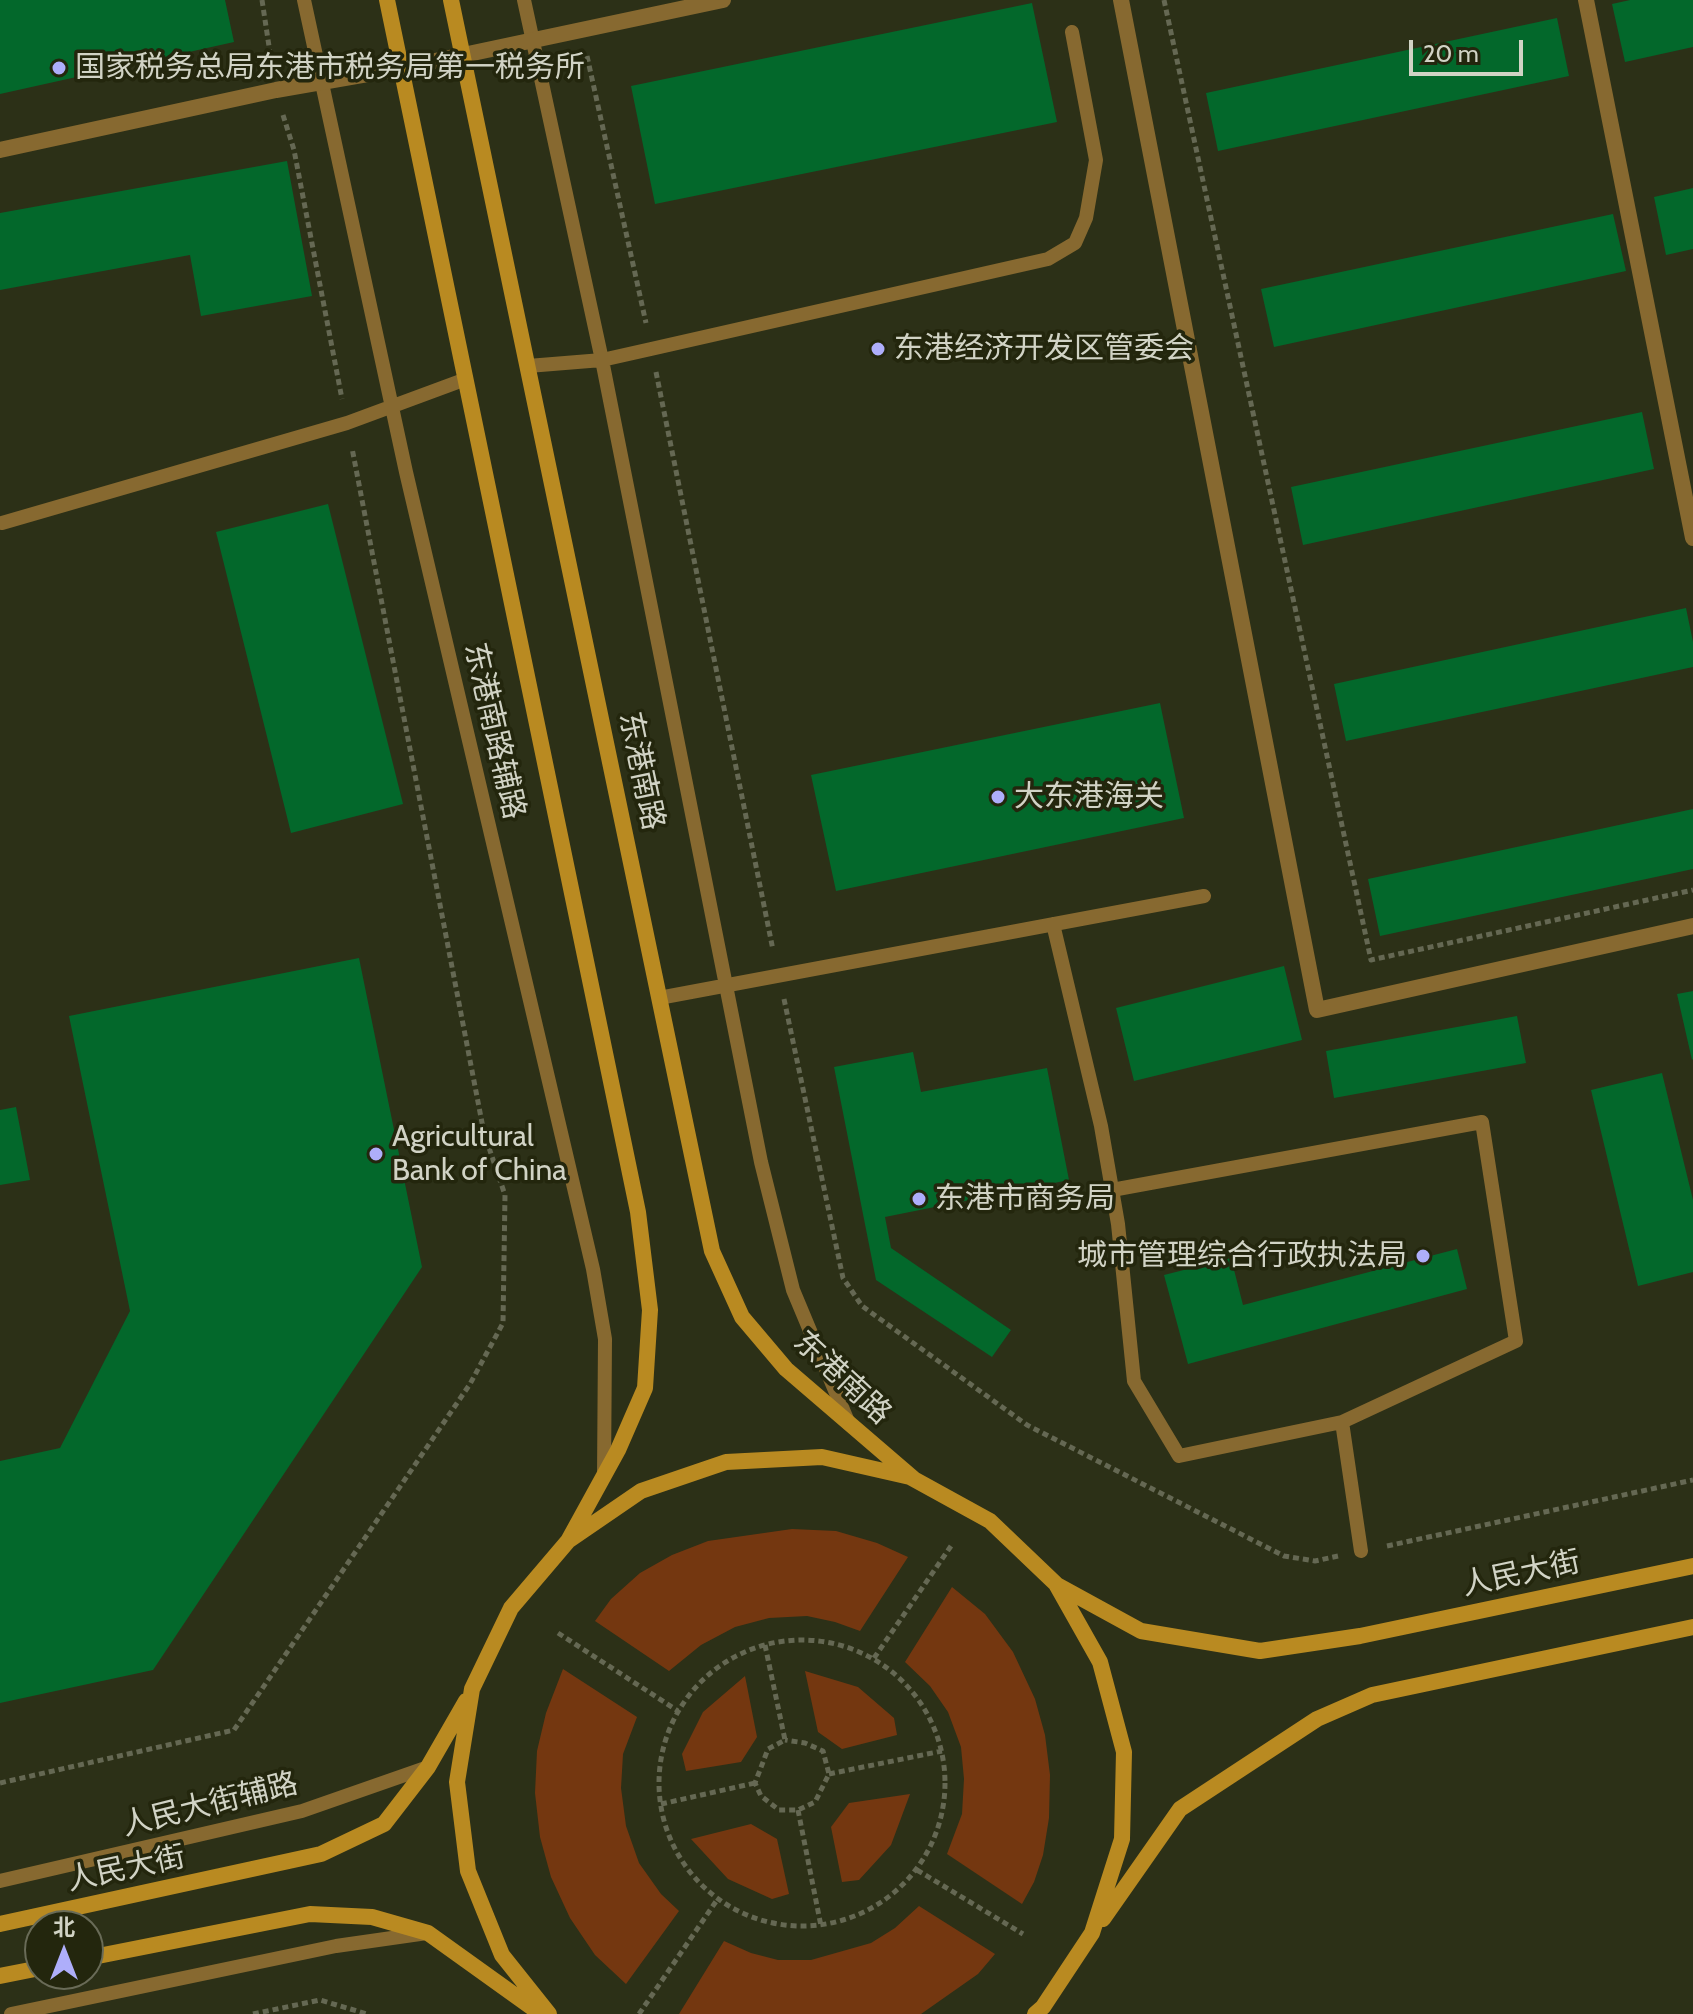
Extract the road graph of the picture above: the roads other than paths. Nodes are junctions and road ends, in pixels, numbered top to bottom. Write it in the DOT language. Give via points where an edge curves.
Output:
graph roads {
  1 [pos="304,0"];
  2 [pos="387,0"];
  3 [pos="451,0"];
  4 [pos="524,0"];
  5 [pos="723,0"];
  6 [pos="1121,0"];
  7 [pos="1586,0"];
  8 [pos="1072,32"];
  9 [pos="533,40"];
  10 [pos="463,55"];
  11 [pos="402,68"];
  12 [pos="322,82"];
  13 [pos="0,150"];
  14 [pos="602,360"];
  15 [pos="528,366"];
  16 [pos="466,379"];
  17 [pos="392,407"];
  18 [pos="2,523"];
  19 [pos="1693,538"];
  20 [pos="1204,896"];
  21 [pos="1053,924"];
  22 [pos="1693,926"];
  23 [pos="726,986"];
  24 [pos="659,998"];
  25 [pos="1112,1190"];
  26 [pos="1342,1422"];
  27 [pos="849,1424"];
  28 [pos="604,1476"];
  29 [pos="914,1479"];
  30 [pos="568,1541"];
  31 [pos="1361,1551"];
  32 [pos="1693,1566"];
  33 [pos="1056,1584"];
  34 [pos="1693,1627"];
  35 [pos="472,1689"];
  36 [pos="428,1767"];
  37 [pos="0,1881"];
  38 [pos="0,1924"];
  39 [pos="428,1933"];
  40 [pos="1092,1933"];
  41 [pos="104,1955"];
  42 [pos="24,1971"];
  43 [pos="0,1976"];
  44 [pos="1039,2012"];
  45 [pos="11,2014"];
  46 [pos="541,2014"];
  47 [pos="549,2014"];
  1 -- 12 [label="lane, 东港南路辅路"];
  2 -- 11 [label="main road"];
  3 -- 10 [label="main road, 东港南路"];
  4 -- 9 [label="lane"];
  5 -- 9 [label="street"];
  6 -- 22 [label="street" via="1317,1010"];
  7 -- 19 [label="street"];
  8 -- 14 [label="lane" via="1096,160 1086,218 1075,243 1048,259"];
  9 -- 10 [label="street"];
  9 -- 14 [label="lane"];
  10 -- 11 [label="street"];
  10 -- 15 [label="main road, 东港南路"];
  11 -- 12 [label="street"];
  11 -- 16 [label="main road"];
  12 -- 13 [label="street"];
  12 -- 17 [label="lane, 东港南路辅路"];
  14 -- 15 [label="lane"];
  14 -- 23 [label="lane"];
  15 -- 24 [label="main road, 东港南路"];
  16 -- 17 [label="lane"];
  16 -- 28 [label="main road" via="638,1212 650,1310 645,1388"];
  17 -- 18 [label="lane"];
  17 -- 28 [label="lane, 东港南路辅路" via="593,1269 605,1339"];
  20 -- 21 [label="lane"];
  21 -- 23 [label="lane"];
  21 -- 25 [label="lane"];
  23 -- 24 [label="lane"];
  23 -- 27 [label="lane" via="793,1290"];
  24 -- 27 [label="main road, 东港南路" via="712,1251 742,1317 786,1369"];
  25 -- 26 [label="lane" via="1134,1381 1179,1456"];
  25 -- 26 [label="lane" via="1482,1122 1516,1341"];
  26 -- 31 [label="lane"];
  27 -- 29 [label="main road, 东港南路"];
  28 -- 30 [label="main road"];
  29 -- 30 [label="main road" via="822,1457 726,1462 641,1491"];
  29 -- 33 [label="main road" via="990,1521"];
  30 -- 35 [label="main road" via="511,1608"];
  32 -- 33 [label="main road, 人民大街" via="1360,1636 1260,1651 1141,1631"];
  33 -- 40 [label="main road" via="1100,1662 1124,1752 1122,1839"];
  34 -- 40 [label="main road" via="1372,1695 1317,1719 1180,1809"];
  35 -- 36 [label="main road, 人民大街"];
  35 -- 47 [label="main road" via="457,1782 468,1871 502,1955"];
  36 -- 37 [label="lane, 人民大街辅路" via="302,1811"];
  36 -- 38 [label="main road, 人民大街" via="384,1824 321,1854"];
  39 -- 41 [label="main road" via="372,1917 310,1914"];
  39 -- 45 [label="lane" via="336,1946"];
  39 -- 46 [label="main road"];
  40 -- 44 [label="main road"];
  42 -- 43 [label="main road"];
}
